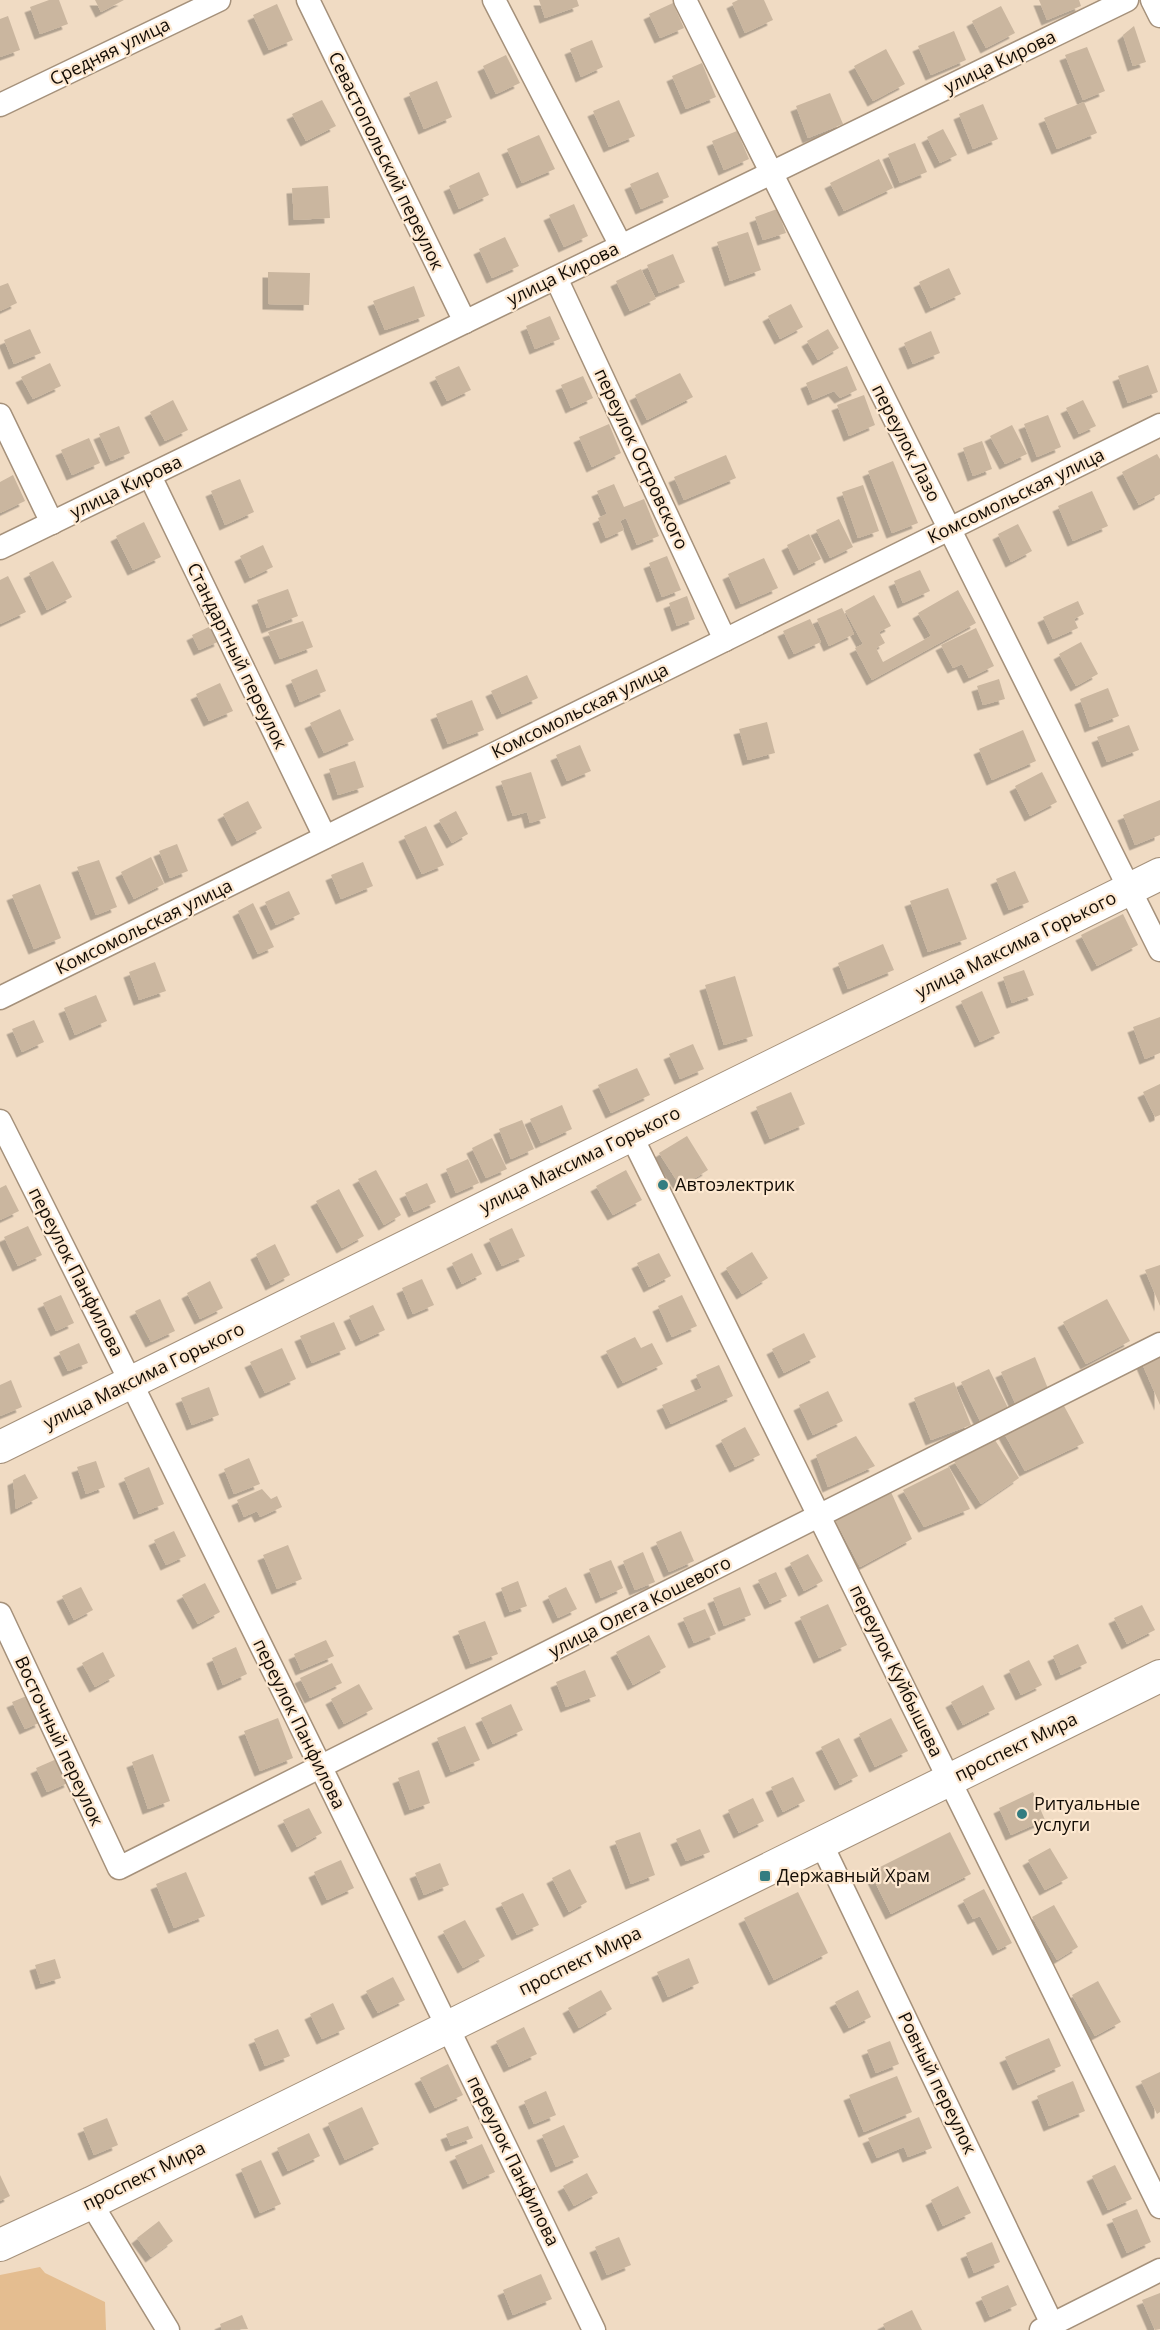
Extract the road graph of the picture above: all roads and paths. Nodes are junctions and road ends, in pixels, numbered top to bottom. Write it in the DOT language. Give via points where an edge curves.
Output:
graph roads {
  1 [pos="219,0"];
  2 [pos="308,0"];
  3 [pos="494,0"];
  4 [pos="685,0"];
  5 [pos="1127,0"];
  6 [pos="1152,0"];
  7 [pos="1160,16"];
  8 [pos="0,105"];
  9 [pos="771,173"];
  10 [pos="621,246"];
  11 [pos="556,278"];
  12 [pos="465,322"];
  13 [pos="0,415"];
  14 [pos="1160,425"];
  15 [pos="150,476"];
  16 [pos="52,523"];
  17 [pos="949,530"];
  18 [pos="0,548"];
  19 [pos="725,640"];
  20 [pos="325,837"];
  21 [pos="1160,874"];
  22 [pos="1130,889"];
  23 [pos="1160,950"];
  24 [pos="0,998"];
  25 [pos="0,1121"];
  26 [pos="631,1136"];
  27 [pos="1160,1344"];
  28 [pos="131,1382"];
  29 [pos="0,1447"];
  30 [pos="819,1517"];
  31 [pos="0,1614"];
  32 [pos="1160,1676"];
  33 [pos="320,1767"];
  34 [pos="950,1780"];
  35 [pos="821,1843"];
  36 [pos="119,1868"];
  37 [pos="448,2026"];
  38 [pos="91,2203"];
  39 [pos="1160,2207"];
  40 [pos="0,2245"];
  41 [pos="1160,2270"];
  42 [pos="1046,2327"];
  43 [pos="168,2330"];
  44 [pos="594,2330"];
  1 -- 8 [label="street, Средняя улица"];
  2 -- 12 [label="street, Севастопольский переулок"];
  3 -- 10 [label="street"];
  4 -- 9 [label="street, переулок Лазо"];
  5 -- 9 [label="street, улица Кирова"];
  6 -- 7 [label="street"];
  9 -- 10 [label="street, улица Кирова"];
  9 -- 17 [label="street, переулок Лазо"];
  10 -- 11 [label="street, улица Кирова"];
  11 -- 12 [label="street, улица Кирова"];
  11 -- 19 [label="street, переулок Островского"];
  12 -- 15 [label="street, улица Кирова"];
  13 -- 16 [label="street"];
  14 -- 17 [label="street, Комсомольская улица"];
  15 -- 16 [label="street, улица Кирова"];
  15 -- 20 [label="street, Стандартный переулок"];
  16 -- 18 [label="street, улица Кирова"];
  17 -- 19 [label="street, Комсомольская улица"];
  17 -- 22 [label="street, переулок Лазо"];
  19 -- 20 [label="street, Комсомольская улица"];
  20 -- 24 [label="street, Комсомольская улица"];
  21 -- 22 [label="main road, улица Максима Горького"];
  22 -- 23 [label="street, переулок Лазо"];
  22 -- 26 [label="main road, улица Максима Горького"];
  25 -- 28 [label="street, переулок Панфилова"];
  26 -- 28 [label="main road, улица Максима Горького"];
  26 -- 30 [label="street, переулок Куйбышева"];
  27 -- 30 [label="street, улица Олега Кошевого"];
  28 -- 29 [label="main road, улица Максима Горького"];
  28 -- 33 [label="street, переулок Панфилова"];
  30 -- 33 [label="street, улица Олега Кошевого"];
  30 -- 34 [label="street, переулок Куйбышева"];
  31 -- 36 [label="street, Восточный переулок"];
  32 -- 34 [label="main road, проспект Мира"];
  33 -- 36 [label="street, улица Олега Кошевого"];
  33 -- 37 [label="street, переулок Панфилова"];
  34 -- 35 [label="main road, проспект Мира"];
  34 -- 39 [label="street, переулок Куйбышева"];
  35 -- 37 [label="main road, проспект Мира"];
  35 -- 42 [label="street, Ровный переулок"];
  37 -- 38 [label="main road, проспект Мира"];
  37 -- 44 [label="street, переулок Панфилова"];
  38 -- 40 [label="main road, проспект Мира"];
  38 -- 43 [label="street"];
  41 -- 42 [label="street"];
}
